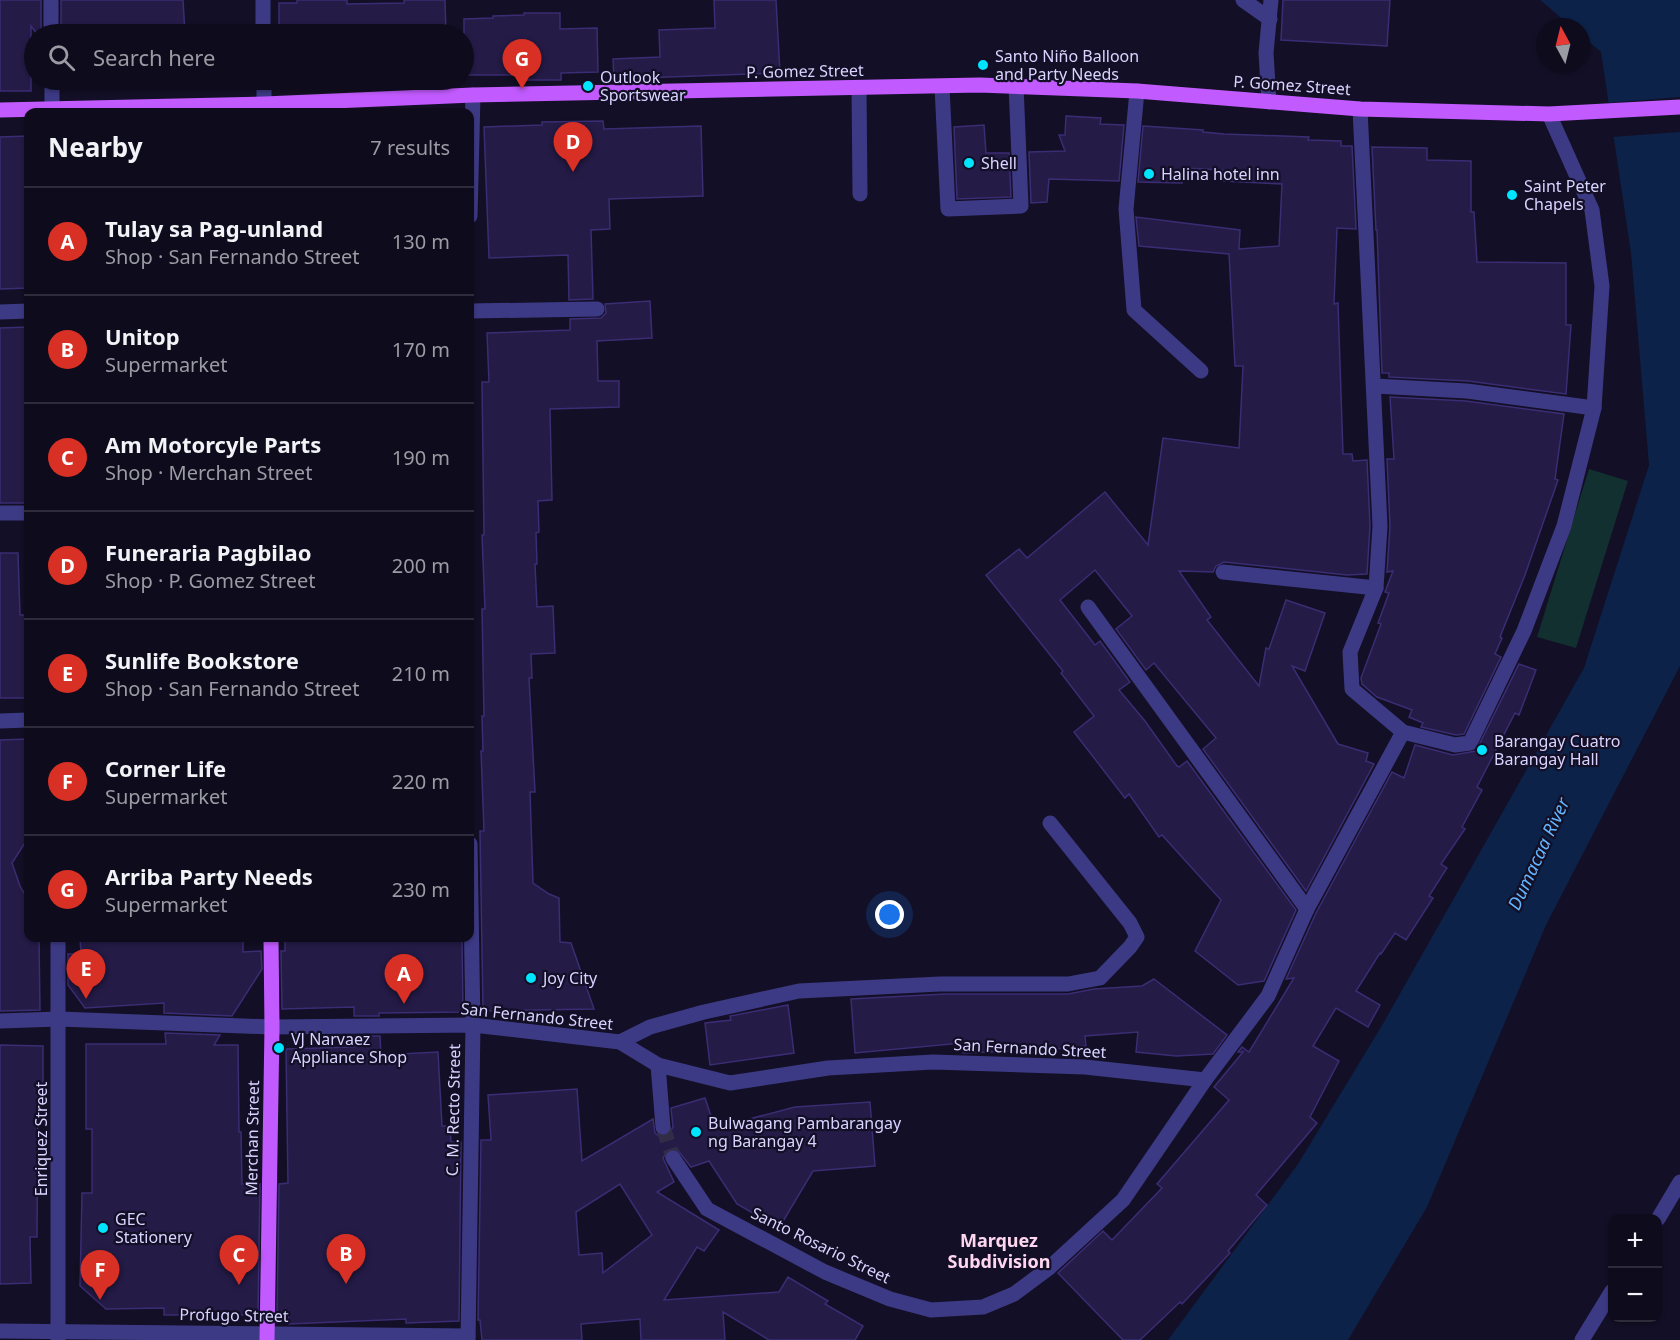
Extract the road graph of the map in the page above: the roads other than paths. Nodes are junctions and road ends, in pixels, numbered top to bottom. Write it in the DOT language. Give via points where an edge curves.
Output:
graph roads {
  1 [pos="51,0"];
  2 [pos="263,0"];
  3 [pos="1243,0"];
  4 [pos="1271,0"];
  5 [pos="1269,19"];
  6 [pos="51,24"];
  7 [pos="263,24"];
  8 [pos="1017,85"];
  9 [pos="942,87"];
  10 [pos="859,88"];
  11 [pos="52,90"];
  12 [pos="264,90"];
  13 [pos="1137,92"];
  14 [pos="473,95"];
  15 [pos="1269,102"];
  16 [pos="1680,107"];
  17 [pos="52,108"];
  18 [pos="264,108"];
  19 [pos="473,108"];
  20 [pos="1360,109"];
  21 [pos="0,110"];
  22 [pos="24,110"];
  23 [pos="1549,114"];
  24 [pos="860,194"];
  25 [pos="597,309"];
  26 [pos="24,311"];
  27 [pos="474,311"];
  28 [pos="0,312"];
  29 [pos="1201,371"];
  30 [pos="1375,386"];
  31 [pos="1594,408"];
  32 [pos="0,513"];
  33 [pos="24,513"];
  34 [pos="1222,572"];
  35 [pos="1376,588"];
  36 [pos="1088,607"];
  37 [pos="24,720"];
  38 [pos="0,721"];
  39 [pos="1403,732"];
  40 [pos="1050,823"];
  41 [pos="1307,909"];
  42 [pos="58,942"];
  43 [pos="271,942"];
  44 [pos="472,942"];
  45 [pos="59,1019"];
  46 [pos="0,1021"];
  47 [pos="473,1025"];
  48 [pos="272,1027"];
  49 [pos="620,1042"];
  50 [pos="658,1065"];
  51 [pos="1205,1080"];
  52 [pos="663,1127"];
  53 [pos="673,1158"];
  54 [pos="1680,1182"];
  55 [pos="1661,1214"];
  56 [pos="1608,1298"];
  57 [pos="0,1330"];
  58 [pos="58,1336"];
  59 [pos="267,1336"];
  60 [pos="468,1338"];
  61 [pos="1582,1340"];
  1 -- 6 [label="street"];
  2 -- 7 [label="street"];
  3 -- 5 [label="street"];
  4 -- 5 [label="street"];
  5 -- 15 [label="street"];
  8 -- 9 [label="main road, P. Gomez Street"];
  8 -- 9 [label="street" via="1021,206 948,209"];
  8 -- 13 [label="main road, P. Gomez Street"];
  9 -- 10 [label="main road, P. Gomez Street"];
  10 -- 14 [label="main road, P. Gomez Street"];
  10 -- 24 [label="street"];
  11 -- 17 [label="street"];
  12 -- 18 [label="street"];
  13 -- 15 [label="main road, P. Gomez Street"];
  13 -- 29 [label="street" via="1126,209 1134,310"];
  14 -- 18 [label="main road, P. Gomez Street"];
  14 -- 19 [label="street"];
  15 -- 20 [label="main road, P. Gomez Street"];
  16 -- 23 [label="main road, P. Gomez Street"];
  20 -- 23 [label="main road, P. Gomez Street"];
  20 -- 30 [label="street"];
  21 -- 22 [label="main road, P. Gomez Street"];
  23 -- 31 [label="street" via="1592,210 1602,286"];
  25 -- 27 [label="street"];
  26 -- 28 [label="street"];
  30 -- 31 [label="street" via="1467,391"];
  30 -- 35 [label="street" via="1380,526"];
  31 -- 39 [label="street" via="1564,526 1524,631 1470,743 1455,745"];
  32 -- 33 [label="street"];
  34 -- 35 [label="street"];
  35 -- 39 [label="street" via="1350,652 1352,689"];
  36 -- 41 [label="street"];
  37 -- 38 [label="street"];
  39 -- 41 [label="street, Santo Rosario Street"];
  40 -- 49 [label="street" via="1137,937 1100,978 1068,984 940,984 799,992 682,1018 650,1027"];
  41 -- 51 [label="street, Santo Rosario Street" via="1268,996"];
  42 -- 45 [label="street, Enriquez Street"];
  43 -- 48 [label="main road, Merchan Street"];
  44 -- 47 [label="street, C. M. Recto Street"];
  45 -- 46 [label="street, San Fernando Street"];
  45 -- 48 [label="street, San Fernando Street"];
  45 -- 58 [label="street, Enriquez Street"];
  47 -- 48 [label="street, San Fernando Street"];
  47 -- 49 [label="street, San Fernando Street"];
  47 -- 60 [label="street, C. M. Recto Street"];
  48 -- 59 [label="main road, Merchan Street"];
  49 -- 50 [label="street, San Fernando Street"];
  50 -- 51 [label="street, San Fernando Street" via="730,1083 828,1068 933,1062 1085,1067"];
  50 -- 52 [label="street"];
  51 -- 53 [label="street, Santo Rosario Street" via="1123,1200 1049,1268 1014,1294 983,1307 931,1310 890,1299 825,1272 708,1209"];
  54 -- 55 [label="street"];
  56 -- 61 [label="street"];
  57 -- 58 [label="street, Profugo Street"];
  58 -- 59 [label="street, Profugo Street"];
  59 -- 60 [label="street, Profugo Street"];
}
